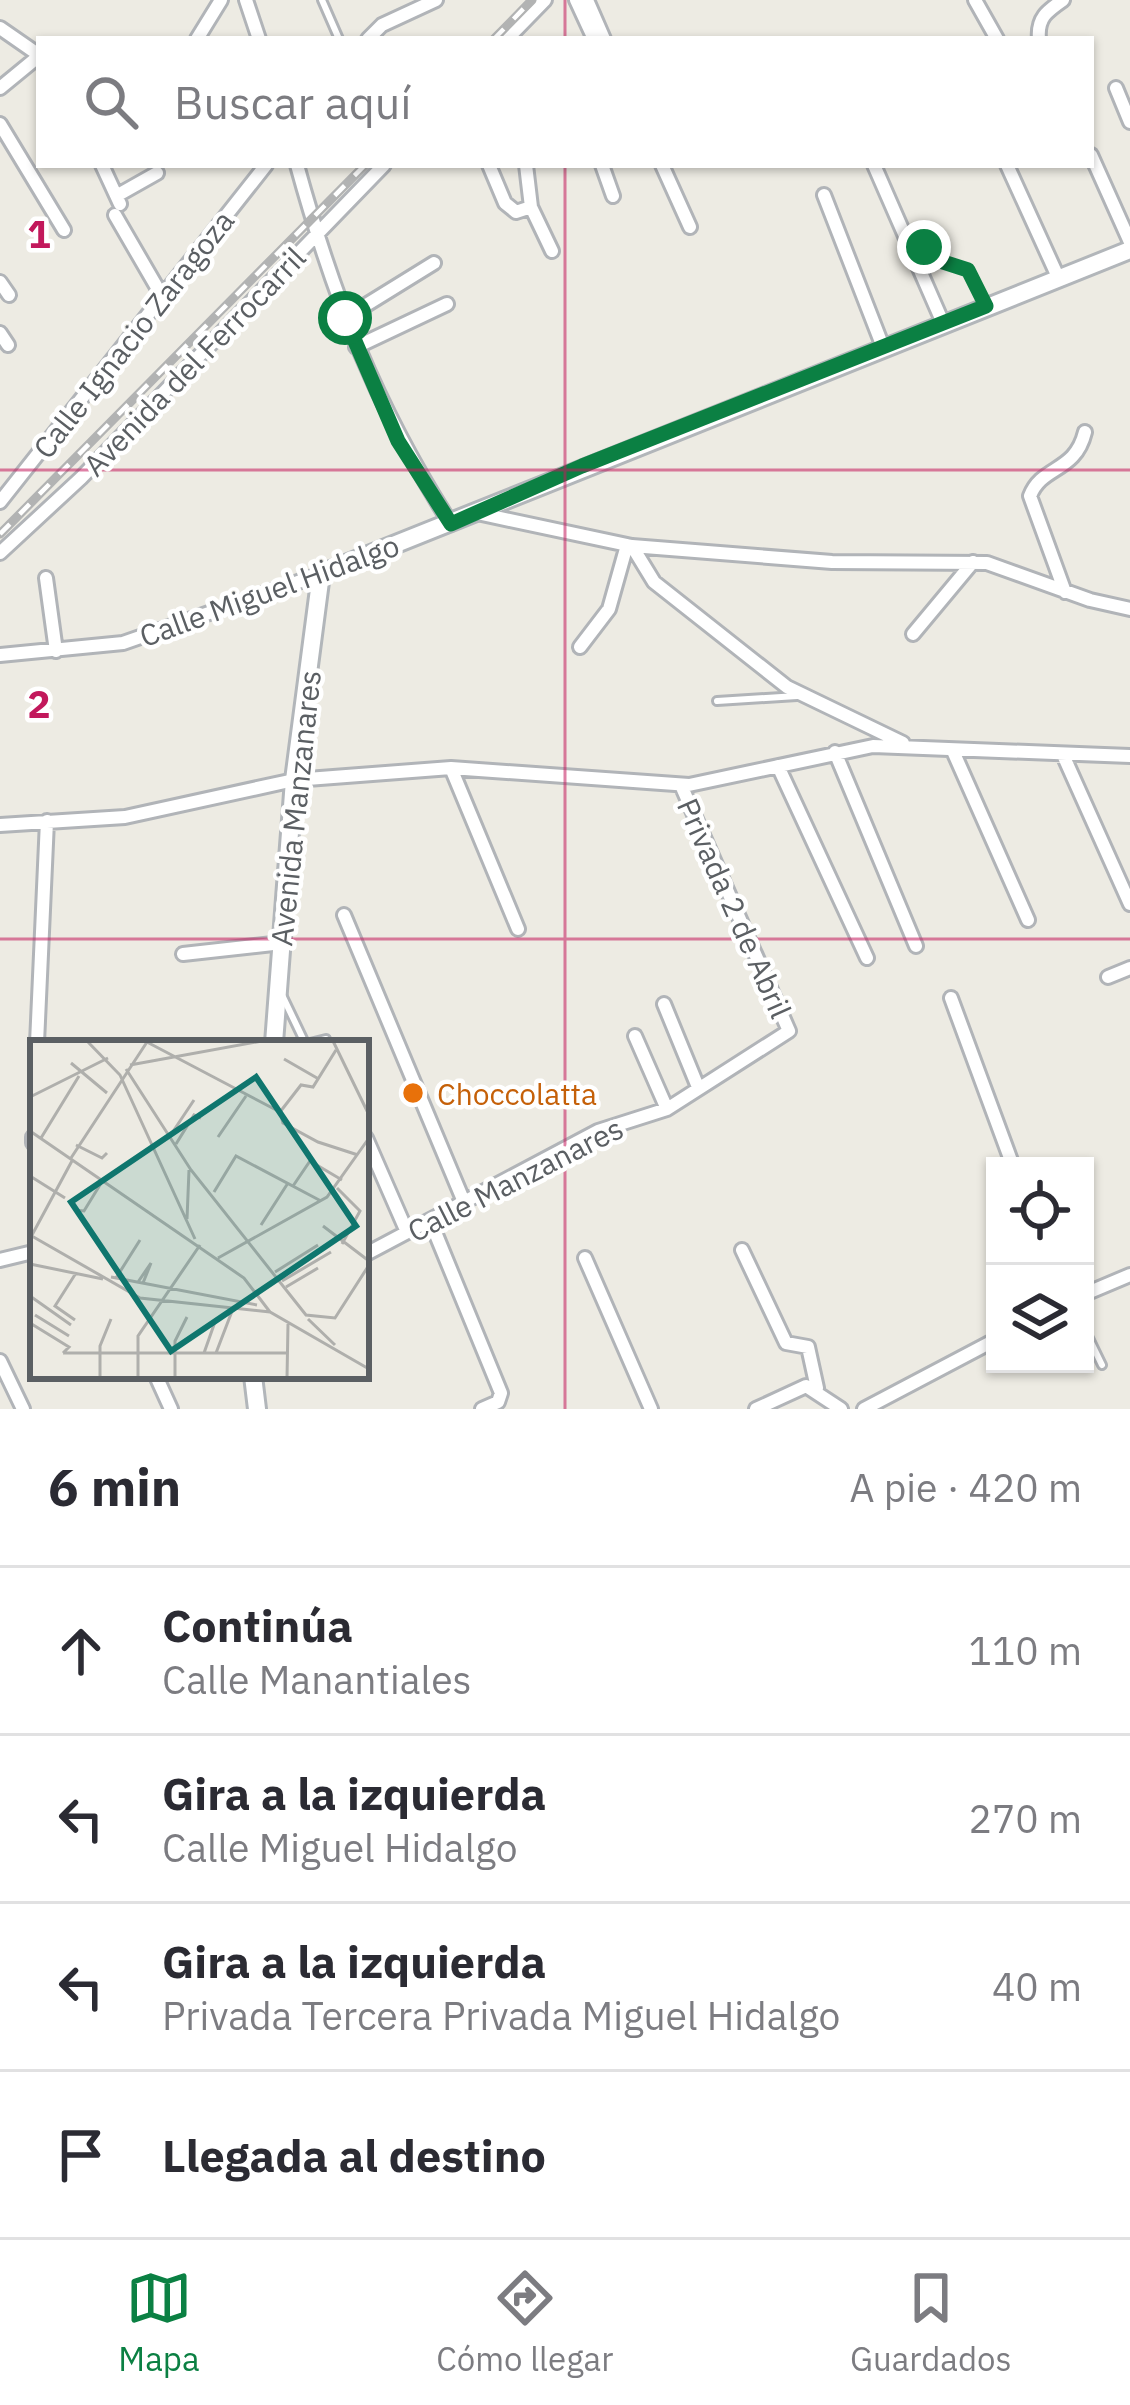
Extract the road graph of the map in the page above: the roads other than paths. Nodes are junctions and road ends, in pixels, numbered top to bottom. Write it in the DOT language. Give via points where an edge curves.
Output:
graph roads {
  1 [pos="221,0"];
  2 [pos="246,0"];
  3 [pos="322,0"];
  4 [pos="436,0"];
  5 [pos="545,0"];
  6 [pos="576,0"];
  7 [pos="587,0"];
  8 [pos="975,0"];
  9 [pos="1063,0"];
  10 [pos="0,28"];
  11 [pos="198,36"];
  12 [pos="258,36"];
  13 [pos="338,36"];
  14 [pos="371,36"];
  15 [pos="510,36"];
  16 [pos="593,36"];
  17 [pos="603,36"];
  18 [pos="995,36"];
  19 [pos="1040,36"];
  20 [pos="36,54"];
  21 [pos="36,58"];
  22 [pos="0,88"];
  23 [pos="1116,88"];
  24 [pos="1130,122"];
  25 [pos="0,124"];
  26 [pos="1094,162"];
  27 [pos="103,168"];
  28 [pos="264,168"];
  29 [pos="298,168"];
  30 [pos="381,168"];
  31 [pos="490,168"];
  32 [pos="526,168"];
  33 [pos="603,168"];
  34 [pos="663,168"];
  35 [pos="875,168"];
  36 [pos="1007,168"];
  37 [pos="157,173"];
  38 [pos="824,195"];
  39 [pos="613,196"];
  40 [pos="118,205"];
  41 [pos="531,207"];
  42 [pos="690,227"];
  43 [pos="64,230"];
  44 [pos="317,234"];
  45 [pos="1130,246"];
  46 [pos="924,247"];
  47 [pos="553,251"];
  48 [pos="434,263"];
  49 [pos="1058,278"];
  50 [pos="0,282"];
  51 [pos="9,295"];
  52 [pos="162,296"];
  53 [pos="447,304"];
  54 [pos="986,306"];
  55 [pos="345,318"];
  56 [pos="943,323"];
  57 [pos="356,347"];
  58 [pos="883,347"];
  59 [pos="1085,432"];
  60 [pos="0,472"];
  61 [pos="11,489"];
  62 [pos="0,502"];
  63 [pos="477,513"];
  64 [pos="451,524"];
  65 [pos="630,545"];
  66 [pos="0,553"];
  67 [pos="973,562"];
  68 [pos="321,574"];
  69 [pos="46,578"];
  70 [pos="1065,592"];
  71 [pos="1130,609"];
  72 [pos="913,634"];
  73 [pos="580,647"];
  74 [pos="56,651"];
  75 [pos="0,655"];
  76 [pos="801,695"];
  77 [pos="718,701"];
  78 [pos="908,745"];
  79 [pos="953,751"];
  80 [pos="836,752"];
  81 [pos="1064,757"];
  82 [pos="1129,759"];
  83 [pos="778,766"];
  84 [pos="451,768"];
  85 [pos="294,780"];
  86 [pos="681,785"];
  87 [pos="47,821"];
  88 [pos="0,823"];
  89 [pos="1130,904"];
  90 [pos="344,915"];
  91 [pos="1028,920"];
  92 [pos="518,929"];
  93 [pos="282,944"];
  94 [pos="916,946"];
  95 [pos="183,954"];
  96 [pos="867,958"];
  97 [pos="1130,968"];
  98 [pos="1108,977"];
  99 [pos="278,989"];
  100 [pos="951,998"];
  101 [pos="664,1004"];
  102 [pos="635,1036"];
  103 [pos="326,1039"];
  104 [pos="37,1040"];
  105 [pos="274,1040"];
  106 [pos="305,1040"];
  107 [pos="321,1040"];
  108 [pos="698,1087"];
  109 [pos="667,1109"];
  110 [pos="369,1145"];
  111 [pos="1010,1157"];
  112 [pos="464,1202"];
  113 [pos="430,1220"];
  114 [pos="407,1232"];
  115 [pos="742,1250"];
  116 [pos="369,1252"];
  117 [pos="30,1253"];
  118 [pos="585,1258"];
  119 [pos="0,1260"];
  120 [pos="1130,1275"];
  121 [pos="1094,1290"];
  122 [pos="986,1345"];
  123 [pos="1094,1349"];
  124 [pos="0,1361"];
  125 [pos="1102,1365"];
  126 [pos="157,1379"];
  127 [pos="253,1379"];
  128 [pos="818,1388"];
  129 [pos="23,1409"];
  130 [pos="171,1409"];
  131 [pos="257,1409"];
  132 [pos="482,1409"];
  133 [pos="651,1409"];
  134 [pos="756,1409"];
  135 [pos="841,1409"];
  136 [pos="865,1409"];
  1 -- 11 [label="street"];
  2 -- 12 [label="street"];
  3 -- 13 [label="lane"];
  4 -- 14 [label="street"];
  5 -- 15 [label="street"];
  6 -- 16 [label="street"];
  7 -- 17 [label="street"];
  8 -- 18 [label="street"];
  9 -- 19 [label="street" via="1045,13"];
  10 -- 20 [label="street"];
  21 -- 22 [label="street"];
  23 -- 24 [label="street"];
  25 -- 43 [label="street"];
  26 -- 45 [label="street"];
  27 -- 40 [label="street"];
  28 -- 52 [label="street, Calle Ignacio Zaragoza"];
  29 -- 44 [label="street"];
  30 -- 44 [label="street, Avenida del Ferrocarril"];
  31 -- 41 [label="street" via="510,210"];
  32 -- 41 [label="street"];
  33 -- 39 [label="street"];
  34 -- 42 [label="street"];
  35 -- 56 [label="street"];
  36 -- 49 [label="street"];
  37 -- 40 [label="street"];
  38 -- 58 [label="street"];
  40 -- 52 [label="street"];
  41 -- 47 [label="street"];
  44 -- 55 [label="street"];
  44 -- 66 [label="street, Avenida del Ferrocarril"];
  45 -- 49 [label="street, Calle Miguel Hidalgo"];
  46 -- 54 [label="lane" via="934,259 968,270"];
  48 -- 55 [label="street"];
  49 -- 54 [label="street, Calle Miguel Hidalgo"];
  50 -- 51 [label="street"];
  52 -- 61 [label="street, Calle Ignacio Zaragoza"];
  53 -- 57 [label="street"];
  54 -- 56 [label="street, Calle Miguel Hidalgo"];
  55 -- 57 [label="street"];
  56 -- 58 [label="street, Calle Miguel Hidalgo"];
  57 -- 64 [label="street" via="398,441"];
  58 -- 63 [label="street, Calle Miguel Hidalgo"];
  59 -- 70 [label="street" via="1071,462 1038,481 1030,496"];
  60 -- 61 [label="street"];
  61 -- 62 [label="street, Calle Ignacio Zaragoza"];
  63 -- 64 [label="street, Calle Miguel Hidalgo"];
  63 -- 65 [label="street"];
  64 -- 68 [label="street, Calle Miguel Hidalgo"];
  65 -- 67 [label="street" via="832,562"];
  65 -- 73 [label="street" via="609,609"];
  65 -- 76 [label="street" via="654,582"];
  67 -- 70 [label="street"];
  67 -- 72 [label="street"];
  68 -- 74 [label="street, Calle Miguel Hidalgo" via="123,643"];
  68 -- 85 [label="street, Avenida Manzanares"];
  69 -- 74 [label="street"];
  70 -- 71 [label="street"];
  74 -- 75 [label="street, Calle Miguel Hidalgo"];
  76 -- 77 [label="lane"];
  76 -- 78 [label="street"];
  78 -- 79 [label="street"];
  78 -- 80 [label="street"];
  79 -- 81 [label="street"];
  79 -- 91 [label="street"];
  80 -- 83 [label="street"];
  80 -- 94 [label="street"];
  81 -- 82 [label="street"];
  81 -- 89 [label="street"];
  83 -- 86 [label="street"];
  83 -- 96 [label="street"];
  84 -- 85 [label="street"];
  84 -- 86 [label="street"];
  84 -- 92 [label="street"];
  85 -- 87 [label="street" via="125,817"];
  85 -- 93 [label="street, Avenida Manzanares"];
  86 -- 108 [label="street, Privada 2 de Abril" via="789,1031"];
  87 -- 88 [label="street"];
  87 -- 104 [label="street"];
  90 -- 112 [label="street"];
  93 -- 95 [label="street"];
  93 -- 99 [label="street, Avenida Manzanares"];
  97 -- 98 [label="street"];
  99 -- 105 [label="street, Avenida Manzanares"];
  99 -- 106 [label="lane"];
  100 -- 111 [label="street"];
  101 -- 108 [label="street"];
  102 -- 109 [label="street"];
  103 -- 107 [label="lane"];
  108 -- 109 [label="street, Privada 2 de Abril"];
  109 -- 112 [label="street, Calle Manzanares" via="598,1131"];
  110 -- 114 [label="street"];
  112 -- 113 [label="street, Calle Manzanares"];
  113 -- 114 [label="street, Calle Manzanares"];
  113 -- 132 [label="street" via="501,1393"];
  114 -- 116 [label="street, Calle Manzanares"];
  115 -- 128 [label="street" via="786,1343 808,1347"];
  117 -- 119 [label="street"];
  118 -- 133 [label="street"];
  120 -- 121 [label="street"];
  122 -- 136 [label="street"];
  123 -- 125 [label="lane"];
  124 -- 129 [label="street"];
  126 -- 130 [label="street"];
  127 -- 131 [label="street"];
  128 -- 134 [label="street" via="794,1388"];
  128 -- 135 [label="street"];
}
